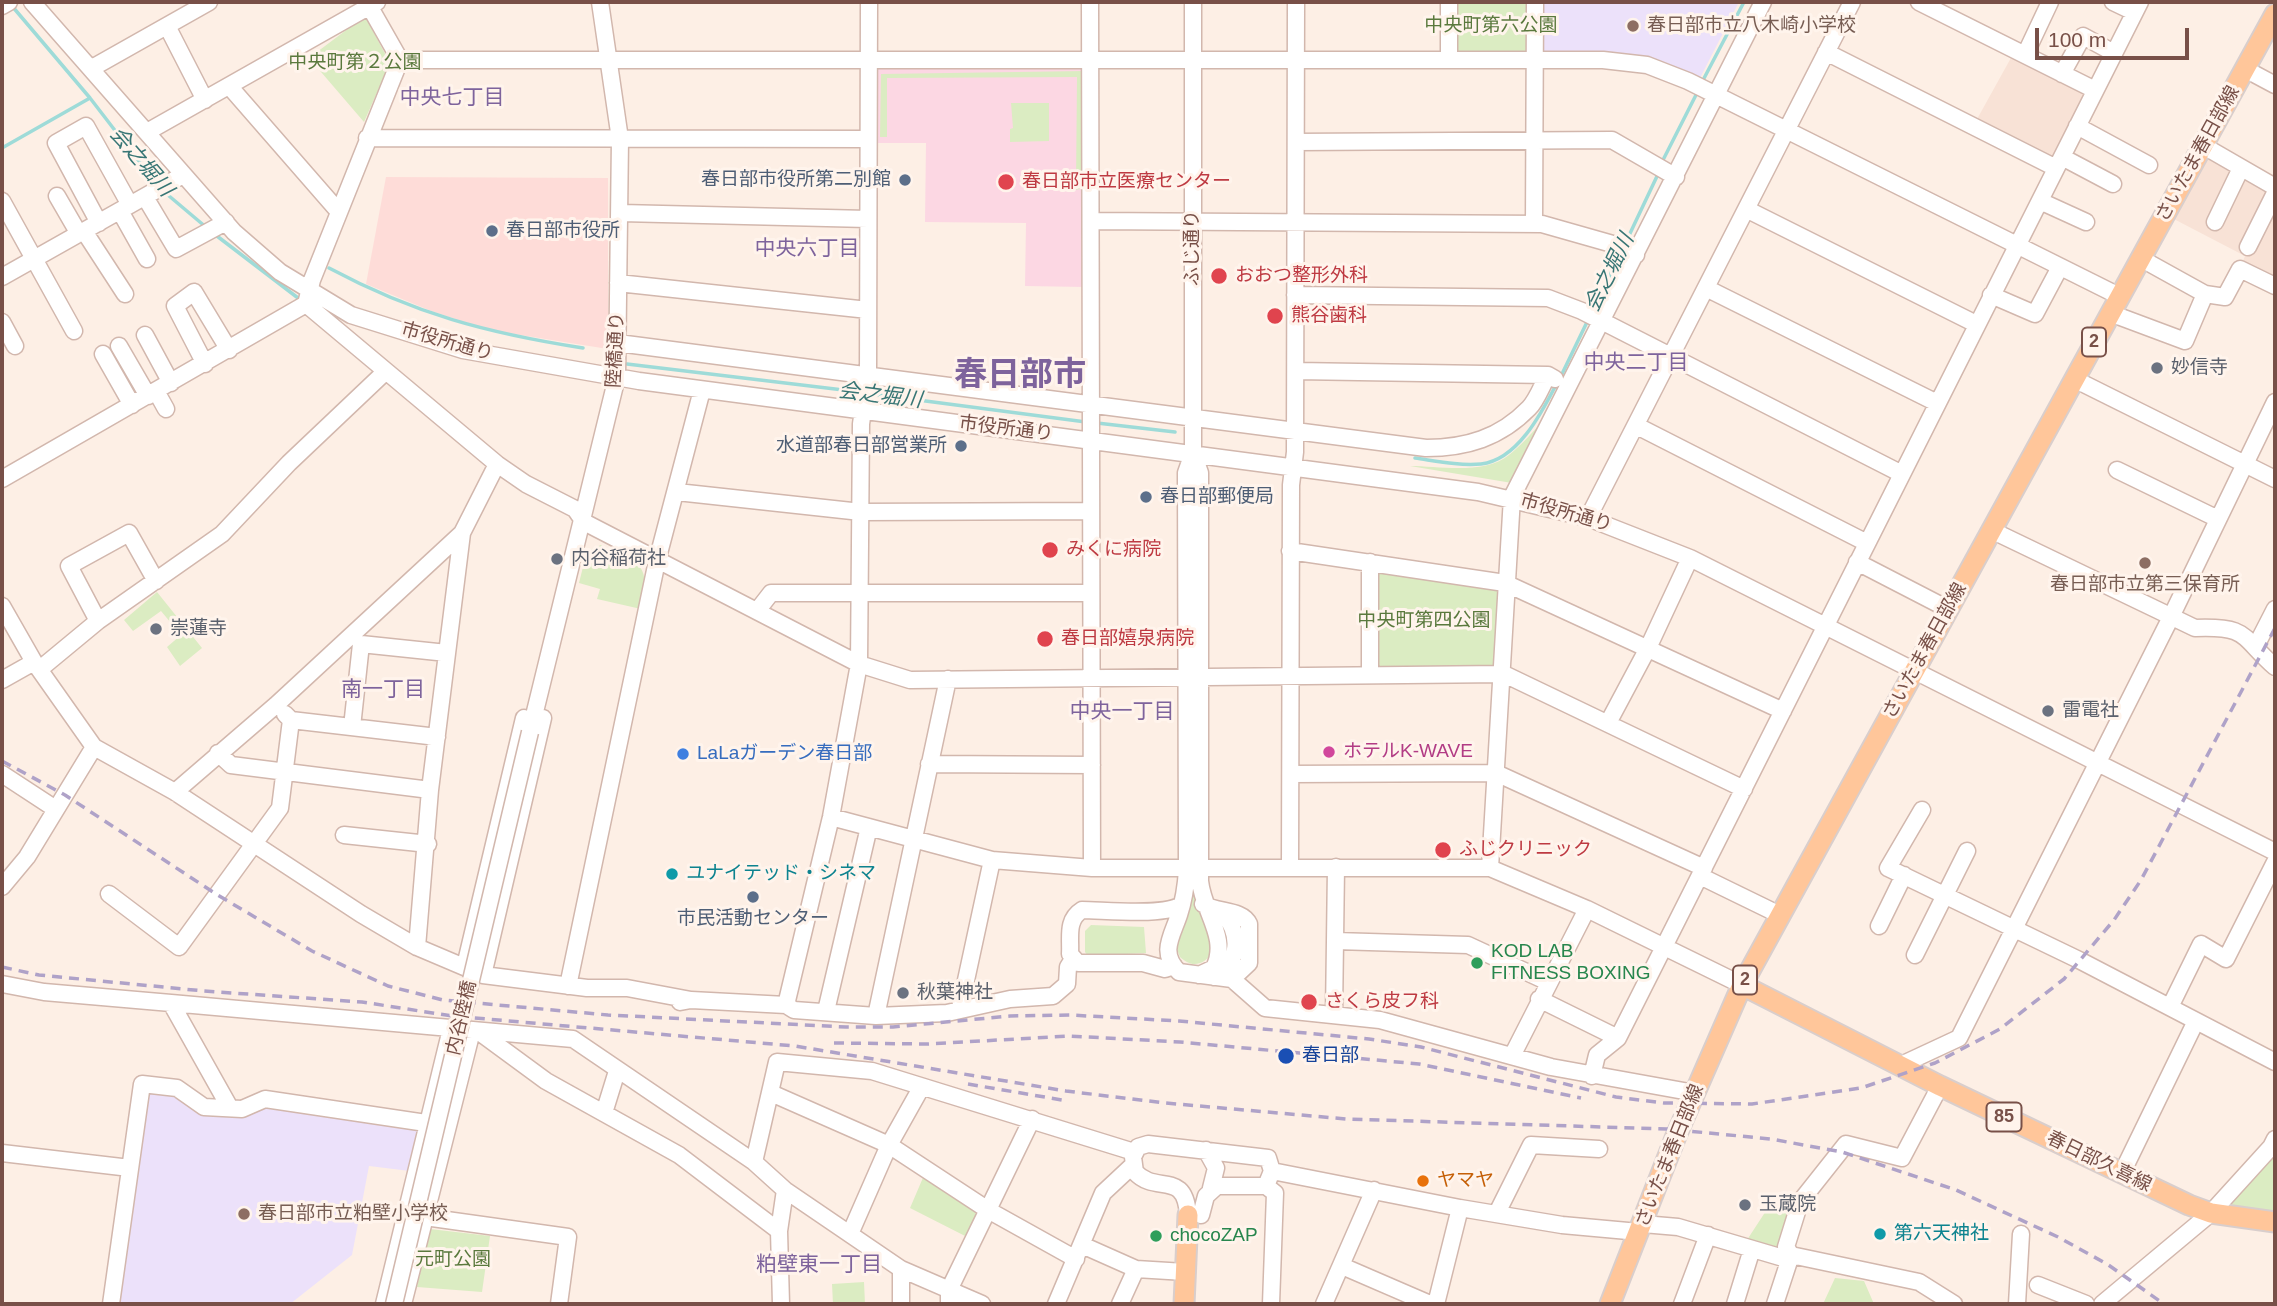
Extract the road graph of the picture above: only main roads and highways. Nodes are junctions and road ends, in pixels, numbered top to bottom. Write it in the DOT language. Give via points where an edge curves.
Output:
graph roads {
  1 [pos="2275,14"];
  2 [pos="1742,985"];
  3 [pos="2275,1222"];
  4 [pos="1184,1304"];
  5 [pos="1196,1304"];
  6 [pos="1610,1304"];
  1 -- 2 [label="main road, さいたま春日部線 / 2"];
  2 -- 3 [label="main road, 春日部久喜線 / 85" via="1940,1086 2211,1213"];
  2 -- 6 [label="main road, さいたま春日部線 / 2"];
  4 -- 5 [label="main road" via="1194,1215"];
}
